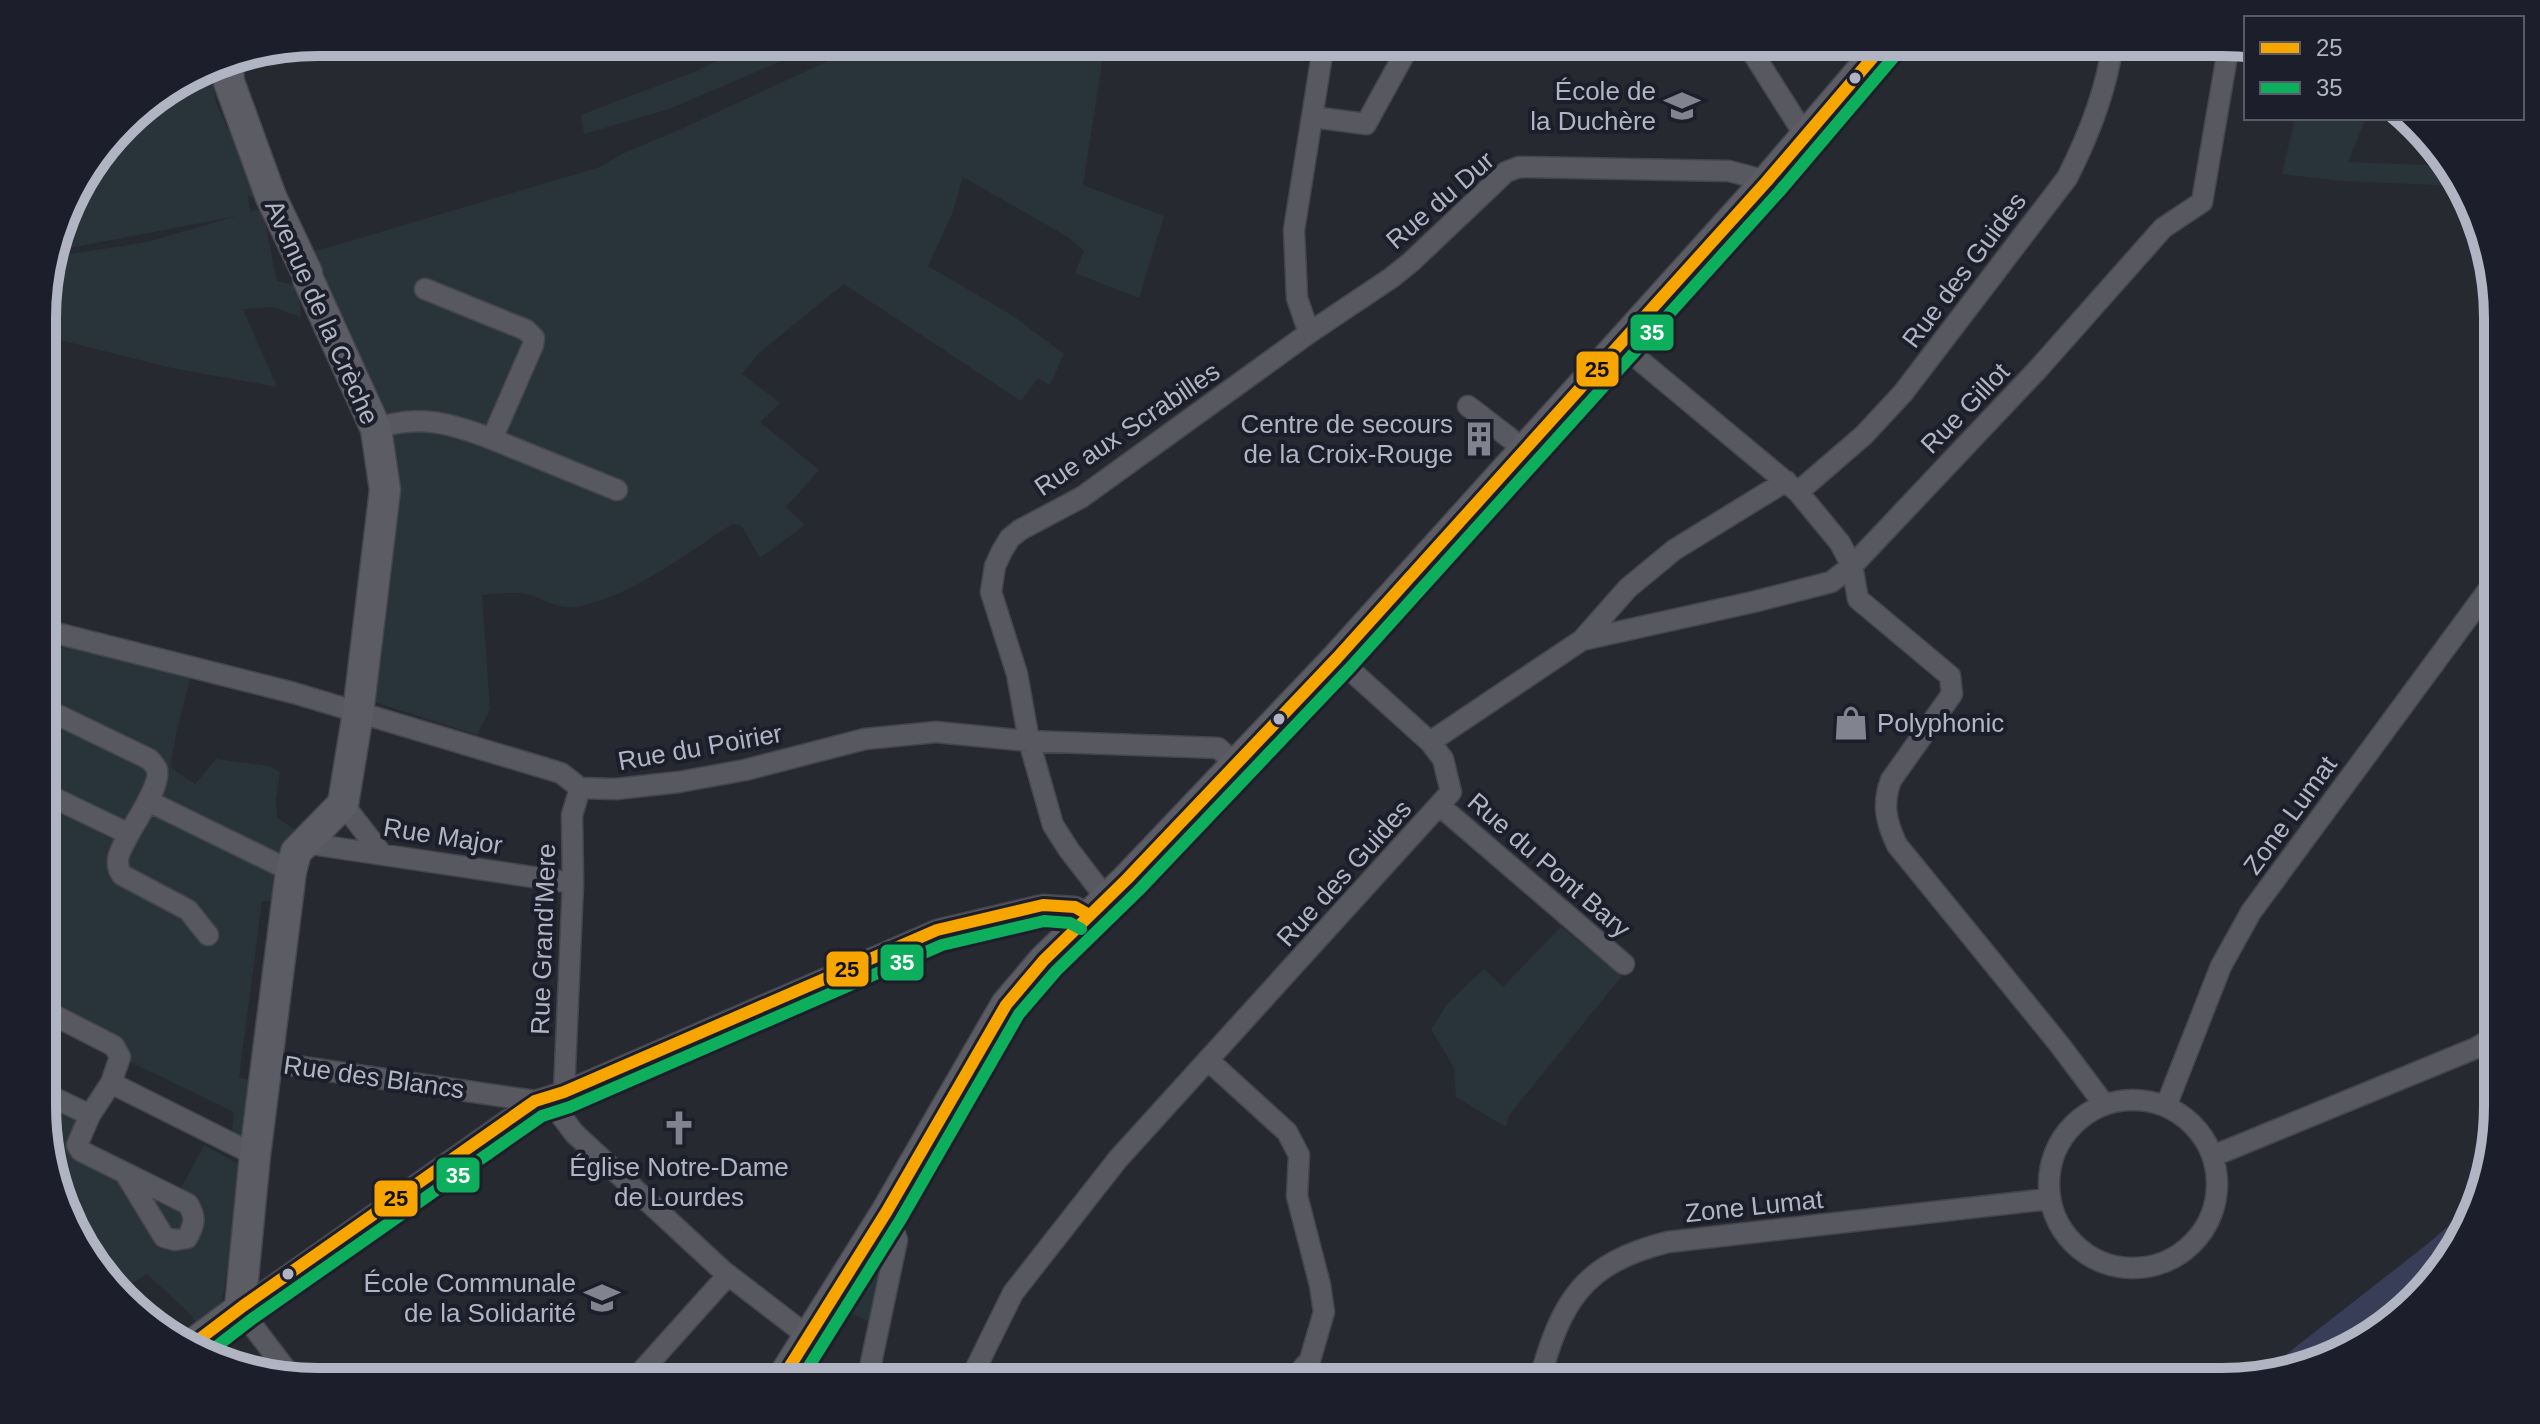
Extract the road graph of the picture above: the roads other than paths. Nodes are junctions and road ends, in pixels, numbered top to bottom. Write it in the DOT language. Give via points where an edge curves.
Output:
graph roads {
  1 [pos="1322,56"];
  2 [pos="1403,56"];
  3 [pos="1755,56"];
  4 [pos="1874,56"];
  5 [pos="2110,56"];
  6 [pos="2227,56"];
  7 [pos="228,72"];
  8 [pos="1313,117"];
  9 [pos="1806,137"];
  10 [pos="1767,181"];
  11 [pos="425,289"];
  12 [pos="1309,333"];
  13 [pos="1619,343"];
  14 [pos="1468,406"];
  15 [pos="376,429"];
  16 [pos="492,439"];
  17 [pos="1524,449"];
  18 [pos="1792,487"];
  19 [pos="617,490"];
  20 [pos="1852,566"];
  21 [pos="2483,597"];
  22 [pos="56,633"];
  23 [pos="1582,640"];
  24 [pos="1337,658"];
  25 [pos="358,713"];
  26 [pos="56,716"];
  27 [pos="1029,741"];
  28 [pos="1430,742"];
  29 [pos="1237,765"];
  30 [pos="580,788"];
  31 [pos="56,799"];
  32 [pos="148,801"];
  33 [pos="343,804"];
  34 [pos="1440,806"];
  35 [pos="129,834"];
  36 [pos="304,843"];
  37 [pos="381,853"];
  38 [pos="291,871"];
  39 [pos="573,883"];
  40 [pos="1098,907"];
  41 [pos="208,935"];
  42 [pos="1624,964"];
  43 [pos="56,1016"];
  44 [pos="2483,1044"];
  45 [pos="1209,1061"];
  46 [pos="268,1062"];
  47 [pos="111,1083"];
  48 [pos="549,1097"];
  49 [pos="56,1099"];
  50 [pos="2104,1104"];
  51 [pos="2166,1106"];
  52 [pos="90,1115"];
  53 [pos="255,1155"];
  54 [pos="2213,1156"];
  55 [pos="125,1173"];
  56 [pos="2049,1199"];
  57 [pos="887,1211"];
  58 [pos="728,1275"];
  59 [pos="240,1309"];
  60 [pos="809,1337"];
  61 [pos="200,1339"];
  62 [pos="283,1366"];
  63 [pos="1304,1367"];
  64 [pos="1543,1367"];
  65 [pos="645,1368"];
  66 [pos="789,1368"];
  67 [pos="870,1368"];
  68 [pos="976,1368"];
  1 -- 8 [label="street"];
  2 -- 8 [label="street" via="1366,124"];
  3 -- 9 [label="street"];
  4 -- 9 [label="main road"];
  5 -- 18 [label="street, Rue des Guides" via="2101,94 2067,178 1903,393 1864,435"];
  6 -- 20 [label="street, Rue Gillot" via="2202,202 2163,228"];
  7 -- 15 [label="main road, Avenue de la Crèche" via="271,197"];
  8 -- 12 [label="street" via="1294,230 1297,298"];
  9 -- 10 [label="main road"];
  10 -- 12 [label="street, Rue du Dur" via="1729,171 1519,167 1506,172 1391,278"];
  10 -- 13 [label="main road"];
  11 -- 16 [label="street" via="518,325 534,338"];
  12 -- 27 [label="street, Rue aux Scrabilles" via="1082,497 1010,538 995,566 991,592 1017,674"];
  13 -- 17 [label="main road"];
  13 -- 18 [label="street"];
  14 -- 17 [label="street"];
  15 -- 16 [label="street" via="435,421"];
  15 -- 25 [label="main road, Avenue de la Crèche" via="385,490"];
  16 -- 19 [label="street"];
  17 -- 24 [label="main road"];
  18 -- 20 [label="street" via="1840,543"];
  18 -- 23 [label="street, Rue des Guides" via="1674,550 1628,588"];
  20 -- 23 [label="street, Rue Gillot" via="1831,582"];
  20 -- 50 [label="street" via="1858,599 1950,676 1952,694 1885,795 1885,816 1897,845"];
  21 -- 51 [label="street, Zone Lumat" via="2251,912 2221,966"];
  22 -- 25 [label="street, Rue du Poirier"];
  23 -- 28 [label="street, Rue des Guides"];
  24 -- 28 [label="street"];
  24 -- 29 [label="main road"];
  25 -- 30 [label="street, Rue du Poirier" via="561,773"];
  25 -- 33 [label="main road, Avenue de la Crèche"];
  26 -- 32 [label="street" via="149,759 157,777"];
  27 -- 29 [label="street, Rue du Poirier" via="1218,748"];
  27 -- 30 [label="street, Rue du Poirier" via="899,734 679,782"];
  27 -- 40 [label="street, Rue aux Scrabilles" via="1053,825"];
  28 -- 34 [label="street, Rue des Guides" via="1443,759 1451,792"];
  29 -- 40 [label="main road"];
  30 -- 39 [label="street, Rue Grand'Mere" via="572,815"];
  31 -- 35 [label="street"];
  32 -- 35 [label="street"];
  32 -- 38 [label="street"];
  33 -- 36 [label="main road"];
  33 -- 37 [label="street"];
  34 -- 42 [label="street, Rue du Pont Bary"];
  34 -- 45 [label="street, Rue des Guides"];
  35 -- 41 [label="street" via="117,869 188,910"];
  36 -- 37 [label="street, Rue Major"];
  36 -- 38 [label="main road"];
  37 -- 39 [label="street, Rue Major"];
  38 -- 46 [label="main road"];
  39 -- 48 [label="street, Rue Grand'Mere"];
  40 -- 48 [label="street" via="1043,905 937,930"];
  40 -- 57 [label="main road" via="1006,1005"];
  43 -- 47 [label="street" via="114,1046 120,1057"];
  44 -- 54 [label="street"];
  45 -- 63 [label="street" via="1287,1132 1299,1155 1297,1196 1324,1312"];
  45 -- 68 [label="street, Rue des Guides" via="1118,1159 1013,1293"];
  46 -- 48 [label="street, Rue des Blancs"];
  46 -- 53 [label="main road, Rue des Blancs"];
  47 -- 52 [label="street"];
  47 -- 53 [label="street"];
  48 -- 58 [label="street" via="574,1133"];
  48 -- 59 [label="street"];
  49 -- 52 [label="street"];
  50 -- 51 [label="street" via="2133,1099"];
  50 -- 56 [label="street" via="2078,1120 2054,1152"];
  51 -- 54 [label="street" via="2193,1124"];
  52 -- 55 [label="street" via="77,1145"];
  53 -- 59 [label="main road, Rue des Blancs"];
  54 -- 56 [label="street" via="2218,1185 2210,1219 2197,1241 2158,1266 2110,1266 2084,1254 2066,1236"];
  56 -- 64 [label="street, Zone Lumat" via="1642,1248 1614,1260 1585,1282 1563,1312"];
  57 -- 60 [label="main road"];
  57 -- 67 [label="street" via="897,1240"];
  58 -- 60 [label="street"];
  58 -- 65 [label="street"];
  59 -- 61 [label="main road"];
  59 -- 62 [label="street"];
  60 -- 66 [label="main road"];
}
